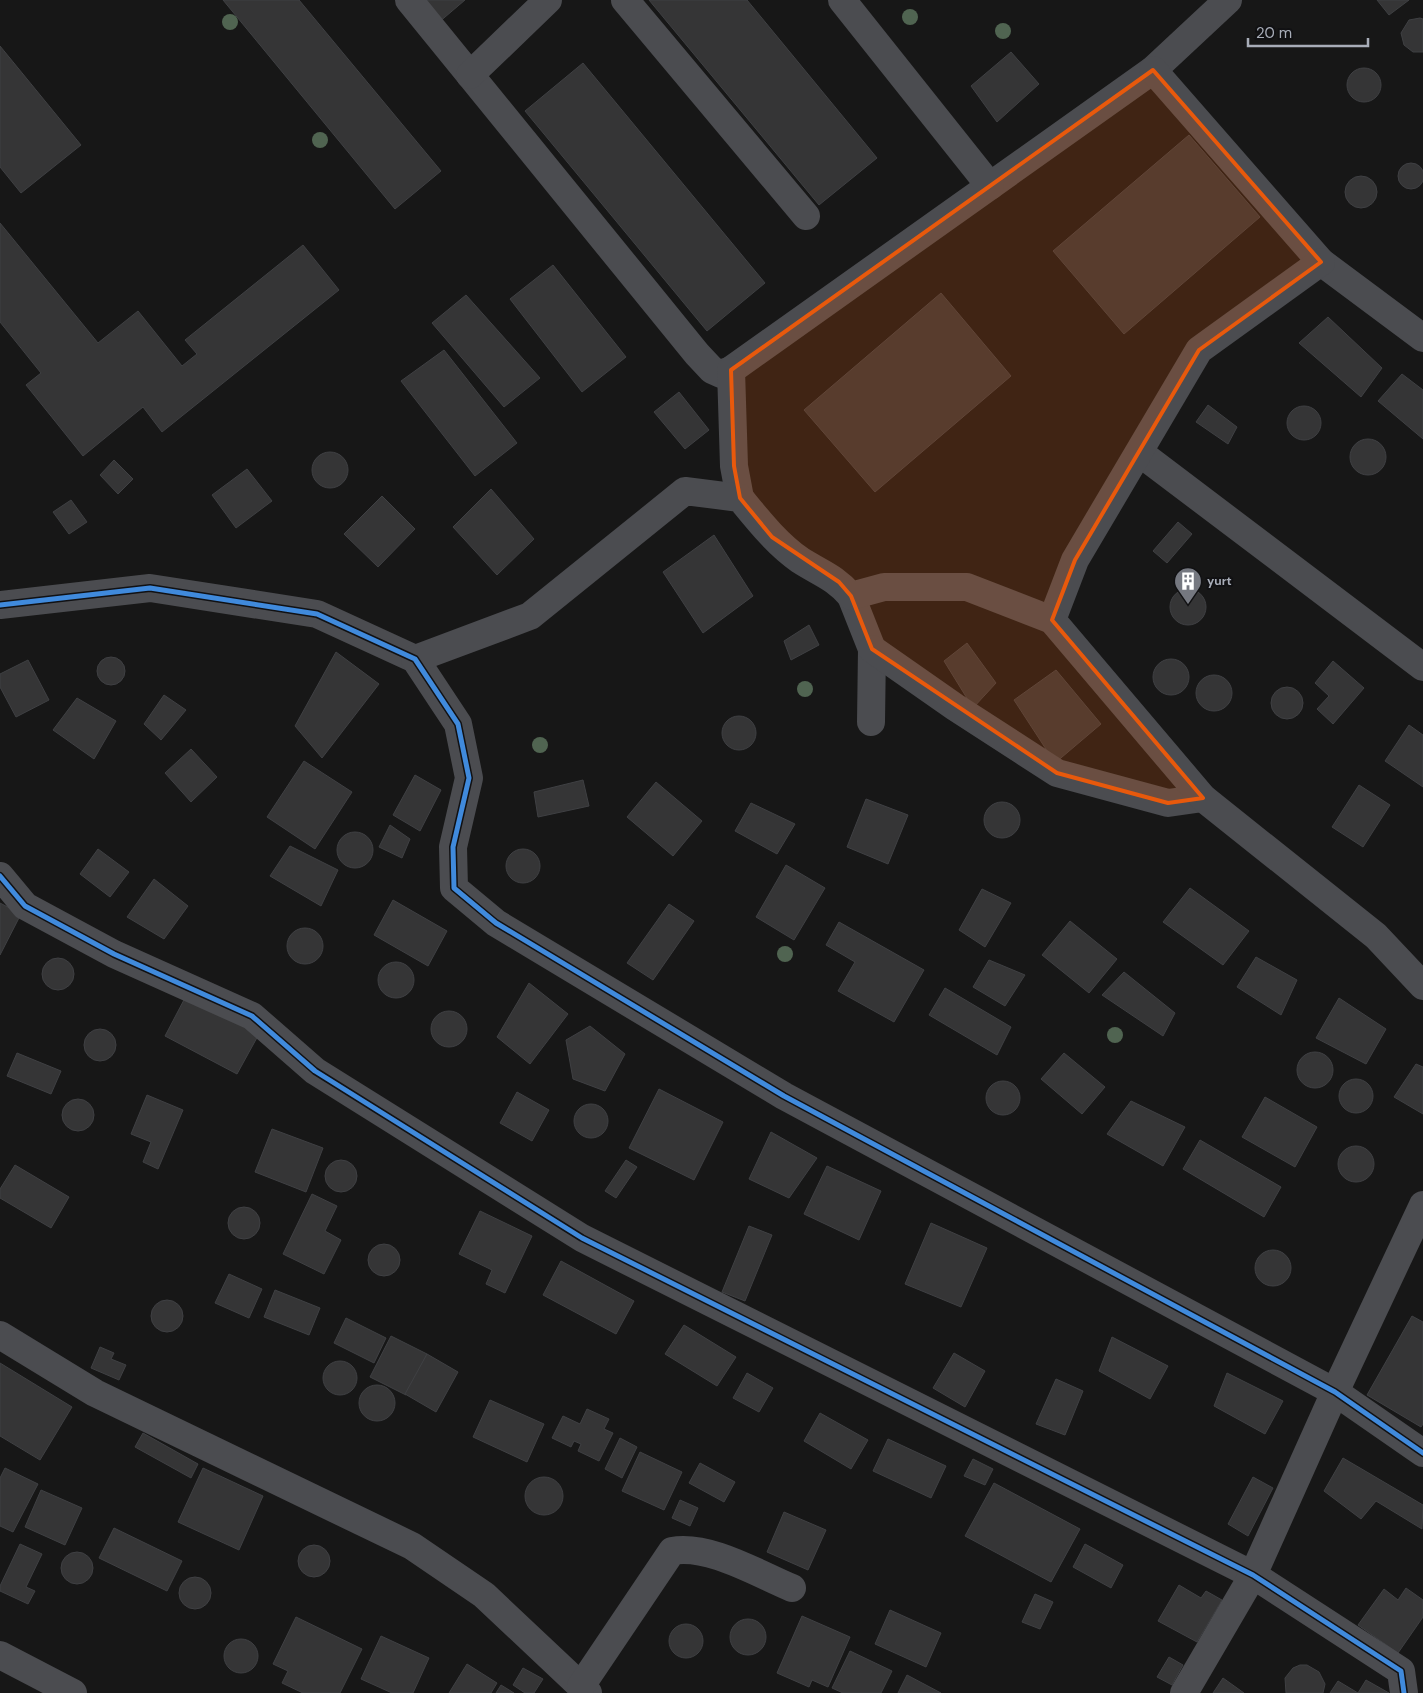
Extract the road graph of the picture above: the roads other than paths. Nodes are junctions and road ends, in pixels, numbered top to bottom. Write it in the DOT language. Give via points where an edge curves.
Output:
graph roads {
  1 [pos="409,0"];
  2 [pos="548,0"];
  3 [pos="625,0"];
  4 [pos="842,0"];
  5 [pos="1228,0"];
  6 [pos="1153,70"];
  7 [pos="470,75"];
  8 [pos="990,186"];
  9 [pos="806,216"];
  10 [pos="1321,262"];
  11 [pos="1423,338"];
  12 [pos="731,370"];
  13 [pos="1140,453"];
  14 [pos="740,498"];
  15 [pos="850,596"];
  16 [pos="0,605"];
  17 [pos="1052,620"];
  18 [pos="872,649"];
  19 [pos="415,659"];
  20 [pos="1423,666"];
  21 [pos="871,722"];
  22 [pos="1203,798"];
  23 [pos="0,876"];
  24 [pos="1423,986"];
  25 [pos="1423,1206"];
  26 [pos="0,1335"];
  27 [pos="1335,1392"];
  28 [pos="1423,1453"];
  29 [pos="1252,1575"];
  30 [pos="792,1588"];
  31 [pos="0,1655"];
  32 [pos="584,1690"];
  33 [pos="73,1693"];
  34 [pos="1184,1693"];
  35 [pos="1404,1693"];
  1 -- 7 [label="street"];
  2 -- 7 [label="street"];
  3 -- 9 [label="street"];
  4 -- 8 [label="street"];
  5 -- 6 [label="street"];
  6 -- 8 [label="street"];
  6 -- 10 [label="street"];
  7 -- 12 [label="street" via="697,354 712,370 721,374"];
  8 -- 12 [label="street"];
  10 -- 11 [label="street"];
  10 -- 13 [label="street" via="1199,350"];
  12 -- 14 [label="street" via="733,459"];
  13 -- 17 [label="street" via="1076,560"];
  13 -- 20 [label="street"];
  14 -- 15 [label="street" via="772,537 800,560 839,582"];
  14 -- 19 [label="street" via="685,491 530,616"];
  15 -- 17 [label="street" via="884,587 967,587"];
  15 -- 18 [label="street"];
  16 -- 19 [label="street" via="150,588 318,614"];
  17 -- 22 [label="street"];
  18 -- 21 [label="street"];
  18 -- 22 [label="street" via="1057,773 1168,803"];
  19 -- 27 [label="street" via="458,724 469,778 453,847 454,888 496,922 784,1096"];
  22 -- 24 [label="street" via="1376,936"];
  23 -- 29 [label="street" via="25,906 114,954 252,1016 315,1071 582,1238"];
  25 -- 27 [label="street"];
  26 -- 32 [label="street" via="96,1392 412,1546 484,1596"];
  27 -- 28 [label="street"];
  27 -- 29 [label="street"];
  29 -- 34 [label="street"];
  29 -- 35 [label="street" via="1401,1671"];
  30 -- 32 [label="street" via="712,1554 685,1549 672,1551"];
  31 -- 33 [label="street"];
}
